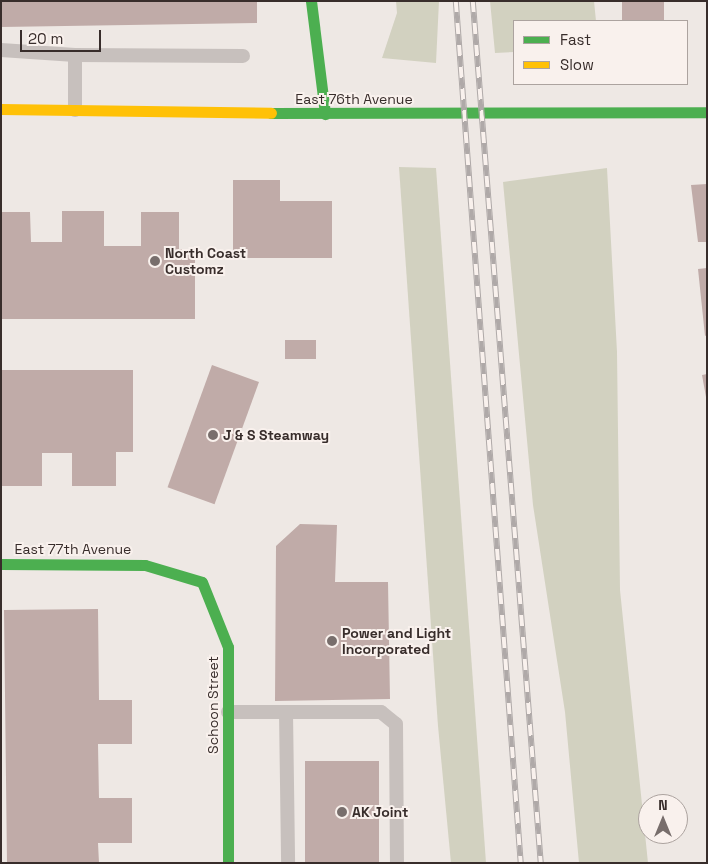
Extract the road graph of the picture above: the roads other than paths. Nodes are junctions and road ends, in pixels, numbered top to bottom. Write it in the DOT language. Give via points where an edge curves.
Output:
graph roads {
  1 [pos="311,1"];
  2 [pos="1,50"];
  3 [pos="75,55"];
  4 [pos="244,56"];
  5 [pos="1,109"];
  6 [pos="75,110"];
  7 [pos="707,112"];
  8 [pos="325,114"];
  9 [pos="1,564"];
  10 [pos="145,565"];
  11 [pos="228,712"];
  12 [pos="286,712"];
  13 [pos="228,863"];
  14 [pos="288,863"];
  15 [pos="397,863"];
  1 -- 8 [label="street"];
  2 -- 3 [label="lane"];
  3 -- 4 [label="lane"];
  3 -- 6 [label="lane"];
  5 -- 6 [label="street, East 76th Avenue"];
  6 -- 8 [label="street, East 76th Avenue"];
  7 -- 8 [label="street, East 76th Avenue"];
  9 -- 10 [label="street, East 77th Avenue"];
  10 -- 11 [label="street, Schoon Street" via="202,582 228,647"];
  11 -- 12 [label="lane"];
  11 -- 13 [label="street, Schoon Street"];
  12 -- 14 [label="lane"];
  12 -- 15 [label="lane" via="381,712 396,724"];
}
